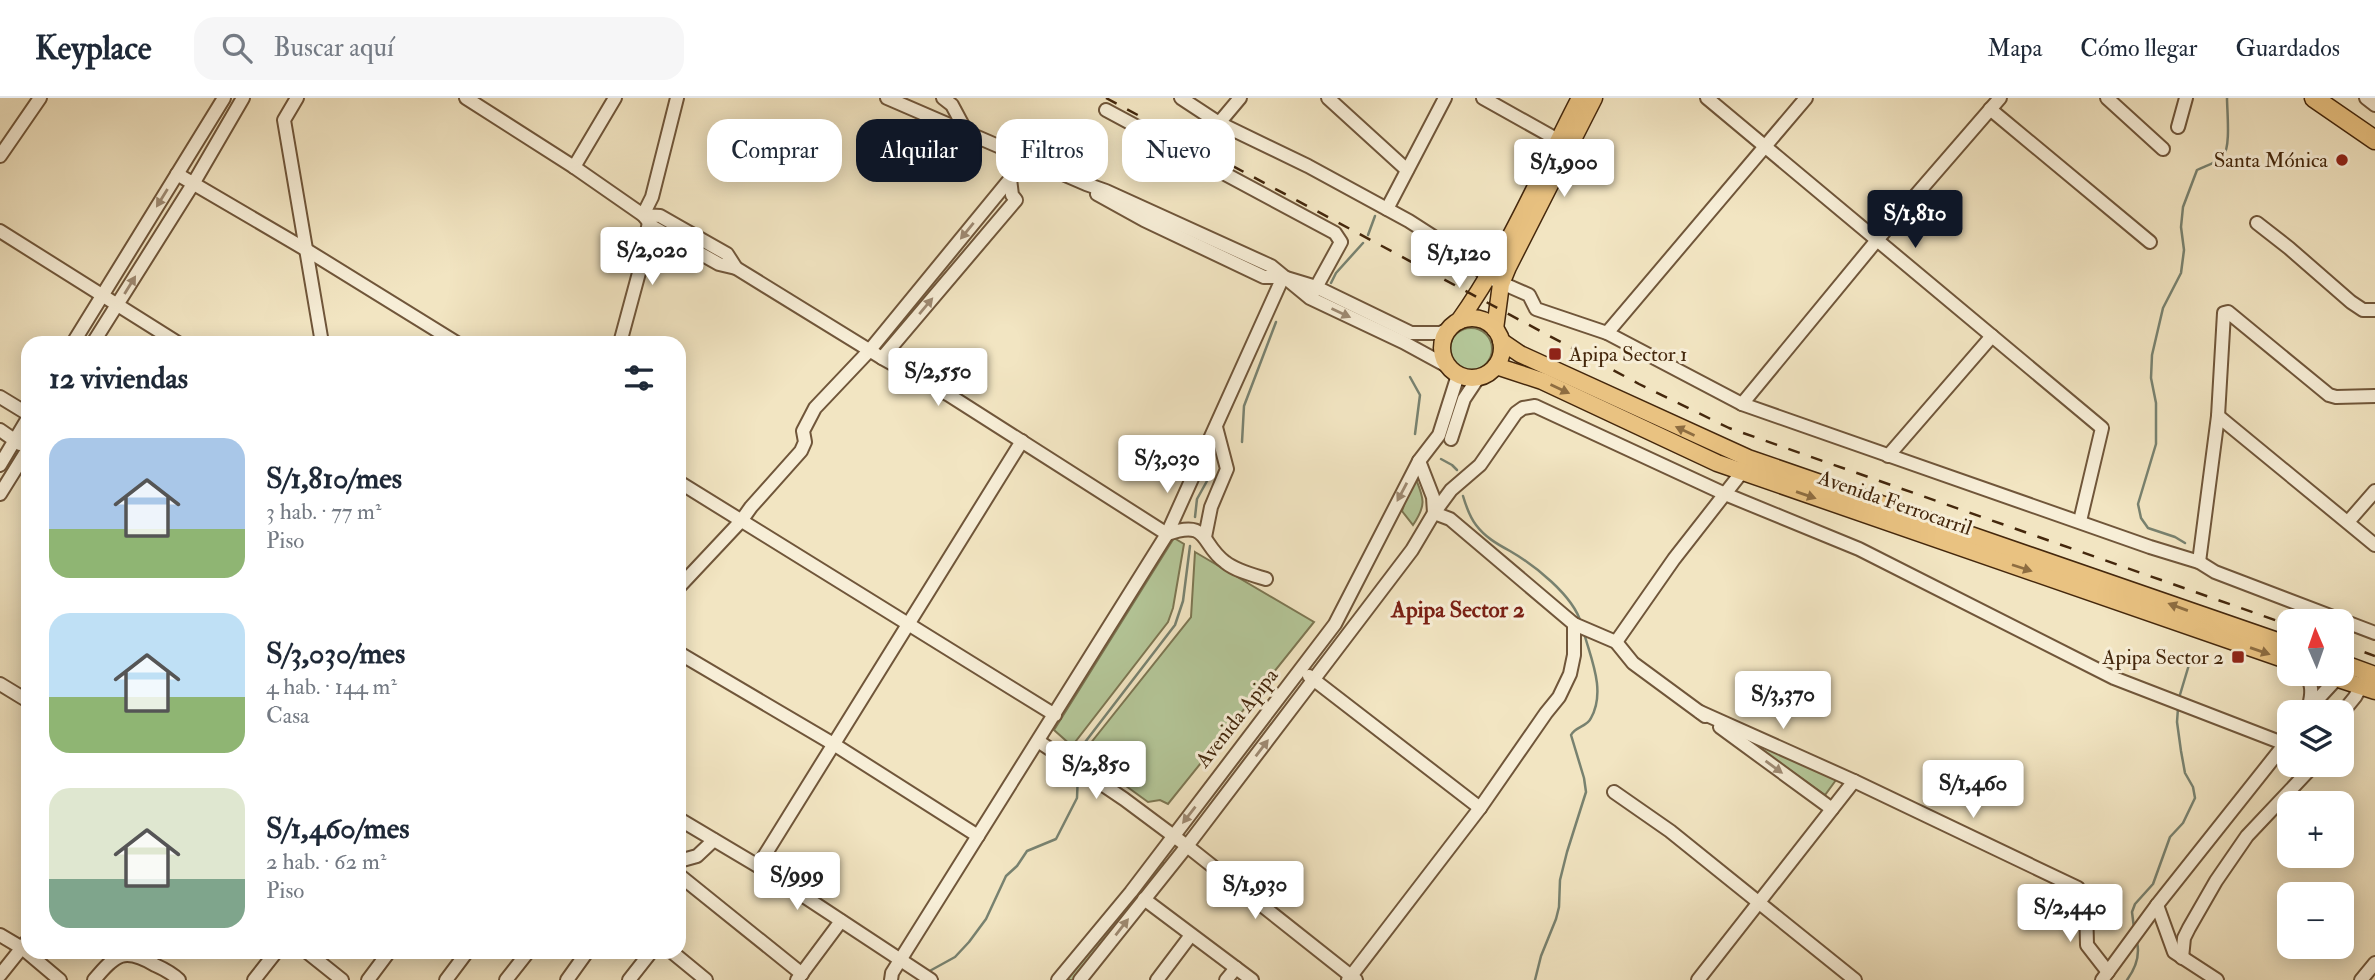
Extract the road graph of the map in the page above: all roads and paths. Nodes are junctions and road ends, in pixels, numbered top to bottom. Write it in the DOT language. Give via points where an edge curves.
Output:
graph roads {
  1 [pos="40,98"];
  2 [pos="223,98"];
  3 [pos="243,98"];
  4 [pos="297,98"];
  5 [pos="466,98"];
  6 [pos="615,98"];
  7 [pos="677,98"];
  8 [pos="887,98"];
  9 [pos="943,98"];
  10 [pos="1181,98"];
  11 [pos="1240,98"];
  12 [pos="1328,98"];
  13 [pos="1445,98"];
  14 [pos="1483,98"];
  15 [pos="1580,98"];
  16 [pos="1594,98"];
  17 [pos="1707,98"];
  18 [pos="1806,98"];
  19 [pos="2000,98"];
  20 [pos="2107,98"];
  21 [pos="2186,98"];
  22 [pos="2314,98"];
  23 [pos="2366,98"];
  24 [pos="2375,105"];
  25 [pos="1990,109"];
  26 [pos="1106,110"];
  27 [pos="935,119"];
  28 [pos="960,119"];
  29 [pos="1213,119"];
  30 [pos="1222,119"];
  31 [pos="2178,128"];
  32 [pos="1235,131"];
  33 [pos="1558,140"];
  34 [pos="2375,140"];
  35 [pos="1766,146"];
  36 [pos="2163,149"];
  37 [pos="0,156"];
  38 [pos="574,167"];
  39 [pos="1407,170"];
  40 [pos="177,174"];
  41 [pos="1008,182"];
  42 [pos="1010,182"];
  43 [pos="1082,182"];
  44 [pos="193,184"];
  45 [pos="1387,209"];
  46 [pos="646,218"];
  47 [pos="2257,223"];
  48 [pos="0,230"];
  49 [pos="1877,240"];
  50 [pos="2150,242"];
  51 [pos="305,249"];
  52 [pos="1283,277"];
  53 [pos="1494,281"];
  54 [pos="1313,293"];
  55 [pos="101,296"];
  56 [pos="117,306"];
  57 [pos="2375,310"];
  58 [pos="1454,325"];
  59 [pos="1607,333"];
  60 [pos="1498,335"];
  61 [pos="77,336"];
  62 [pos="98,336"];
  63 [pos="166,336"];
  64 [pos="321,336"];
  65 [pos="446,336"];
  66 [pos="622,336"];
  67 [pos="1992,336"];
  68 [pos="869,351"];
  69 [pos="882,359"];
  70 [pos="1496,366"];
  71 [pos="1452,371"];
  72 [pos="1478,378"];
  73 [pos="2375,396"];
  74 [pos="0,397"];
  75 [pos="1742,404"];
  76 [pos="21,411"];
  77 [pos="2218,416"];
  78 [pos="1216,427"];
  79 [pos="21,429"];
  80 [pos="0,430"];
  81 [pos="1445,437"];
  82 [pos="15,441"];
  83 [pos="1022,441"];
  84 [pos="21,445"];
  85 [pos="1888,456"];
  86 [pos="21,460"];
  87 [pos="1419,461"];
  88 [pos="0,465"];
  89 [pos="1745,465"];
  90 [pos="686,487"];
  91 [pos="2375,491"];
  92 [pos="0,494"];
  93 [pos="1725,494"];
  94 [pos="1434,513"];
  95 [pos="2080,521"];
  96 [pos="741,522"];
  97 [pos="2348,522"];
  98 [pos="1167,534"];
  99 [pos="1205,537"];
  100 [pos="2375,545"];
  101 [pos="2199,562"];
  102 [pos="1266,579"];
  103 [pos="686,580"];
  104 [pos="909,623"];
  105 [pos="1574,624"];
  106 [pos="2375,634"];
  107 [pos="2277,641"];
  108 [pos="1616,642"];
  109 [pos="686,657"];
  110 [pos="2277,657"];
  111 [pos="1300,671"];
  112 [pos="1314,680"];
  113 [pos="2370,681"];
  114 [pos="0,684"];
  115 [pos="2328,686"];
  116 [pos="21,697"];
  117 [pos="2316,700"];
  118 [pos="2353,700"];
  119 [pos="1700,712"];
  120 [pos="1055,715"];
  121 [pos="2277,738"];
  122 [pos="1038,741"];
  123 [pos="835,745"];
  124 [pos="2277,756"];
  125 [pos="2303,777"];
  126 [pos="1854,781"];
  127 [pos="1614,792"];
  128 [pos="1480,808"];
  129 [pos="1832,809"];
  130 [pos="686,823"];
  131 [pos="978,836"];
  132 [pos="1173,836"];
  133 [pos="714,840"];
  134 [pos="1187,846"];
  135 [pos="686,858"];
  136 [pos="758,866"];
  137 [pos="686,880"];
  138 [pos="1144,899"];
  139 [pos="1757,902"];
  140 [pos="2157,905"];
  141 [pos="841,921"];
  142 [pos="0,934"];
  143 [pos="1191,935"];
  144 [pos="21,942"];
  145 [pos="21,949"];
  146 [pos="2182,958"];
  147 [pos="40,959"];
  148 [pos="115,959"];
  149 [pos="144,959"];
  150 [pos="270,959"];
  151 [pos="316,959"];
  152 [pos="383,959"];
  153 [pos="462,959"];
  154 [pos="522,959"];
  155 [pos="582,959"];
  156 [pos="646,959"];
  157 [pos="678,959"];
  158 [pos="901,959"];
  159 [pos="2375,962"];
  160 [pos="1236,968"];
  161 [pos="0,975"];
  162 [pos="2105,976"];
  163 [pos="697,977"];
  164 [pos="799,977"];
  165 [pos="1352,979"];
  166 [pos="60,980"];
  167 [pos="93,980"];
  168 [pos="180,980"];
  169 [pos="254,980"];
  170 [pos="342,980"];
  171 [pos="368,980"];
  172 [pos="446,980"];
  173 [pos="506,980"];
  174 [pos="567,980"];
  175 [pos="629,980"];
  176 [pos="891,980"];
  177 [pos="931,980"];
  178 [pos="1058,980"];
  179 [pos="1080,980"];
  180 [pos="1157,980"];
  181 [pos="1226,980"];
  182 [pos="1252,980"];
  183 [pos="1698,980"];
  184 [pos="1855,980"];
  185 [pos="2217,980"];
  186 [pos="2361,980"];
  1 -- 37 [label="street"];
  2 -- 40 [label="street"];
  3 -- 44 [label="street"];
  4 -- 51 [label="street" via="284,120"];
  5 -- 38 [label="street"];
  6 -- 38 [label="street"];
  7 -- 46 [label="street"];
  8 -- 27 [label="street"];
  9 -- 28 [label="street"];
  10 -- 29 [label="street"];
  11 -- 30 [label="street"];
  12 -- 39 [label="street"];
  13 -- 39 [label="street"];
  14 -- 33 [label="street"];
  15 -- 33 [label="main road"];
  16 -- 53 [label="main road"];
  17 -- 35 [label="street"];
  18 -- 35 [label="street"];
  19 -- 25 [label="street"];
  20 -- 36 [label="street"];
  21 -- 31 [label="street"];
  22 -- 34 [label="highway"];
  23 -- 24 [label="street"];
  25 -- 49 [label="street"];
  25 -- 50 [label="street"];
  26 -- 54 [label="street" via="1335,233 1340,242"];
  32 -- 45 [label="street"];
  33 -- 53 [label="main road"];
  35 -- 49 [label="street"];
  35 -- 59 [label="street"];
  38 -- 46 [label="street"];
  39 -- 45 [label="street"];
  40 -- 44 [label="street"];
  40 -- 55 [label="street, one-way"];
  41 -- 68 [label="street, one-way"];
  69 -- 42 [label="street, one-way" via="1016,200"];
  43 -- 52 [label="street" via="1271,266"];
  44 -- 51 [label="street"];
  56 -- 44 [label="street, one-way"];
  45 -- 53 [label="street" via="1468,259"];
  46 -- 66 [label="street" via="640,269"];
  46 -- 68 [label="street" via="660,216 727,254 736,268"];
  47 -- 57 [label="street" via="2351,302 2363,310"];
  48 -- 55 [label="street"];
  49 -- 67 [label="street"];
  49 -- 75 [label="street"];
  51 -- 64 [label="street"];
  51 -- 65 [label="street"];
  52 -- 54 [label="street"];
  52 -- 78 [label="street"];
  53 -- 58 [label="main road"];
  53 -- 59 [label="street" via="1529,296 1536,309"];
  53 -- 60 [label="main road"];
  54 -- 58 [label="street" via="1411,333 1440,333"];
  54 -- 71 [label="street, one-way"];
  55 -- 56 [label="street"];
  55 -- 61 [label="street"];
  56 -- 62 [label="street"];
  56 -- 63 [label="street"];
  58 -- 60 [label="main road" via="1478,319"];
  58 -- 71 [label="main road" via="1441,347"];
  59 -- 75 [label="street"];
  60 -- 70 [label="main road" via="1501,354"];
  89 -- 60 [label="main road, Avenida Ferrocarril, one-way" via="1520,354"];
  67 -- 85 [label="street"];
  67 -- 95 [label="street" via="2102,428"];
  68 -- 69 [label="street"];
  68 -- 96 [label="street" via="815,408 803,431 801,450"];
  69 -- 83 [label="street"];
  70 -- 72 [label="main road"];
  70 -- 89 [label="main road, Avenida Ferrocarril, one-way" via="1542,381 1717,463"];
  71 -- 72 [label="main road" via="1464,378"];
  71 -- 81 [label="street, Avenida Apipa"];
  72 -- 81 [label="street, Avenida Apipa"];
  73 -- 77 [label="street" via="2329,395 2226,313 2222,317"];
  74 -- 76 [label="street"];
  75 -- 85 [label="street"];
  77 -- 97 [label="street"];
  77 -- 101 [label="street"];
  78 -- 98 [label="street"];
  78 -- 99 [label="street" via="1227,469 1211,507"];
  79 -- 82 [label="street"];
  80 -- 82 [label="street"];
  81 -- 87 [label="street, Avenida Apipa"];
  82 -- 84 [label="street"];
  82 -- 88 [label="street"];
  83 -- 98 [label="street"];
  83 -- 104 [label="street"];
  85 -- 95 [label="street"];
  86 -- 92 [label="street"];
  87 -- 94 [label="street"];
  87 -- 111 [label="street, Avenida Apipa, one-way" via="1335,624"];
  89 -- 93 [label="street"];
  107 -- 89 [label="main road, Avenida Ferrocarril, one-way"];
  89 -- 110 [label="main road, Avenida Ferrocarril, one-way"];
  90 -- 96 [label="street"];
  91 -- 97 [label="street"];
  93 -- 94 [label="street, Avenida Apipa" via="1535,406 1516,413 1480,465"];
  93 -- 108 [label="street"];
  93 -- 121 [label="street" via="1859,549 2114,678"];
  94 -- 105 [label="street" via="1450,519"];
  94 -- 112 [label="street, Avenida Apipa" via="1412,550"];
  95 -- 101 [label="street"];
  96 -- 103 [label="street"];
  96 -- 104 [label="street"];
  97 -- 100 [label="street"];
  98 -- 99 [label="street" via="1189,529"];
  98 -- 120 [label="street"];
  99 -- 102 [label="street" via="1226,564"];
  101 -- 106 [label="street"];
  104 -- 120 [label="street"];
  104 -- 123 [label="street"];
  105 -- 108 [label="street"];
  105 -- 128 [label="street" via="1574,655 1559,698"];
  108 -- 119 [label="street" via="1633,663"];
  109 -- 123 [label="street"];
  111 -- 112 [label="street"];
  111 -- 132 [label="street, Avenida Apipa, one-way"];
  112 -- 128 [label="street"];
  134 -- 112 [label="street, Avenida Apipa, one-way"];
  113 -- 118 [label="street"];
  114 -- 116 [label="street"];
  115 -- 117 [label="street"];
  119 -- 126 [label="street"];
  119 -- 129 [label="street, one-way"];
  120 -- 122 [label="street"];
  122 -- 131 [label="street"];
  122 -- 132 [label="street"];
  123 -- 131 [label="street"];
  123 -- 136 [label="street"];
  124 -- 140 [label="street"];
  125 -- 146 [label="street" via="2247,836 2216,881 2184,938"];
  126 -- 129 [label="street"];
  126 -- 162 [label="street" via="2078,888 2086,904 2087,945"];
  127 -- 139 [label="street"];
  128 -- 165 [label="street"];
  129 -- 139 [label="street"];
  130 -- 133 [label="street"];
  131 -- 158 [label="street"];
  132 -- 134 [label="street"];
  132 -- 178 [label="street, Avenida Apipa"];
  133 -- 135 [label="street" via="697,856"];
  133 -- 136 [label="street"];
  134 -- 138 [label="street, Avenida Apipa"];
  134 -- 165 [label="street"];
  136 -- 141 [label="street"];
  137 -- 164 [label="street"];
  138 -- 143 [label="street"];
  179 -- 138 [label="street, Avenida Apipa, one-way"];
  139 -- 183 [label="street"];
  139 -- 184 [label="street"];
  140 -- 146 [label="street" via="2170,944"];
  140 -- 162 [label="street"];
  141 -- 158 [label="street"];
  141 -- 164 [label="street"];
  142 -- 144 [label="street"];
  143 -- 160 [label="street"];
  143 -- 180 [label="street"];
  145 -- 161 [label="street"];
  146 -- 185 [label="street"];
  147 -- 166 [label="street"];
  148 -- 167 [label="street"];
  149 -- 168 [label="street"];
  150 -- 169 [label="street"];
  151 -- 170 [label="street"];
  152 -- 171 [label="street"];
  153 -- 172 [label="street"];
  154 -- 173 [label="street"];
  155 -- 174 [label="street"];
  156 -- 175 [label="street"];
  157 -- 163 [label="street"];
  158 -- 176 [label="street"];
  158 -- 177 [label="street"];
  159 -- 186 [label="street"];
  160 -- 181 [label="street"];
  160 -- 182 [label="street"];
}
